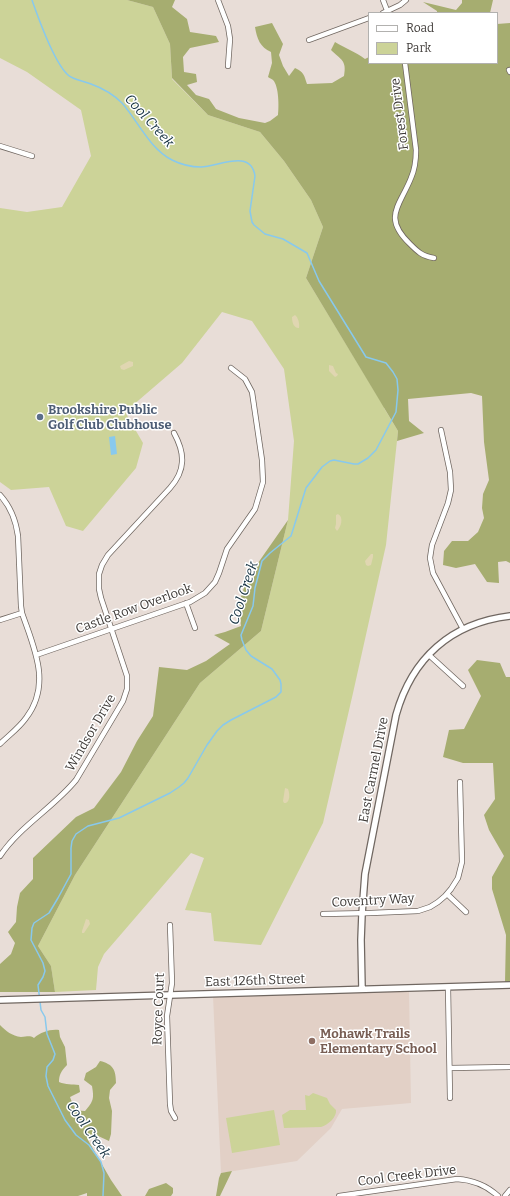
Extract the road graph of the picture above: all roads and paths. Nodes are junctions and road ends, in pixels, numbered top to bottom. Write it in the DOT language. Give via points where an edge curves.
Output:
graph roads {
  1 [pos="218,0"];
  2 [pos="383,0"];
  3 [pos="406,0"];
  4 [pos="386,12"];
  5 [pos="368,18"];
  6 [pos="309,40"];
  7 [pos="405,64"];
  8 [pos="228,66"];
  9 [pos="0,146"];
  10 [pos="32,156"];
  11 [pos="434,258"];
  12 [pos="231,368"];
  13 [pos="441,430"];
  14 [pos="174,433"];
  15 [pos="1,497"];
  16 [pos="186,603"];
  17 [pos="22,613"];
  18 [pos="510,616"];
  19 [pos="0,620"];
  20 [pos="195,628"];
  21 [pos="112,629"];
  22 [pos="463,629"];
  23 [pos="36,655"];
  24 [pos="429,655"];
  25 [pos="463,686"];
  26 [pos="0,744"];
  27 [pos="460,782"];
  28 [pos="0,856"];
  29 [pos="447,894"];
  30 [pos="466,912"];
  31 [pos="323,914"];
  32 [pos="362,914"];
  33 [pos="170,925"];
  34 [pos="510,985"];
  35 [pos="448,987"];
  36 [pos="362,989"];
  37 [pos="171,995"];
  38 [pos="0,1000"];
  39 [pos="510,1067"];
  40 [pos="450,1068"];
  41 [pos="450,1098"];
  42 [pos="175,1118"];
  43 [pos="510,1190"];
  44 [pos="339,1196"];
  45 [pos="498,1196"];
  46 [pos="505,1196"];
  1 -- 8 [label="street" via="230,39"];
  2 -- 4 [label="street"];
  3 -- 4 [label="street"];
  5 -- 6 [label="street"];
  7 -- 11 [label="street, Forest Drive" via="416,164 397,205 395,222 400,233 421,254"];
  9 -- 10 [label="street"];
  12 -- 16 [label="street, Castle Row Overlook" via="245,379 253,395 263,482 255,509 227,548 215,582 205,594"];
  13 -- 22 [label="street" via="451,490 430,558 433,574"];
  14 -- 21 [label="street, Windsor Drive" via="182,453 178,478 108,556 100,570 99,589"];
  15 -- 17 [label="street" via="8,504 17,532"];
  16 -- 20 [label="street"];
  16 -- 21 [label="street, Castle Row Overlook"];
  17 -- 19 [label="street"];
  17 -- 23 [label="street"];
  18 -- 22 [label="street, East Carmel Drive" via="495,617"];
  21 -- 23 [label="street, Castle Row Overlook"];
  21 -- 28 [label="street, Windsor Drive" via="127,676 127,689 123,701 76,780 13,840"];
  22 -- 24 [label="street, East Carmel Drive" via="447,638"];
  23 -- 26 [label="street" via="40,679 36,702 27,717"];
  24 -- 25 [label="street"];
  24 -- 32 [label="street, East Carmel Drive" via="407,684 396,715 365,874"];
  27 -- 29 [label="street, Coventry Way" via="462,862 458,878"];
  29 -- 30 [label="street"];
  29 -- 32 [label="street, Coventry Way" via="430,907 418,911"];
  31 -- 32 [label="street, Coventry Way"];
  32 -- 36 [label="street, East Carmel Drive"];
  33 -- 37 [label="street, Royce Court"];
  34 -- 35 [label="street, East 126th Street"];
  35 -- 36 [label="street, East 126th Street"];
  35 -- 40 [label="street"];
  36 -- 37 [label="street, East 126th Street"];
  37 -- 38 [label="street, East 126th Street"];
  37 -- 42 [label="street, Royce Court" via="167,1016 170,1104"];
  39 -- 40 [label="street"];
  40 -- 41 [label="street"];
  43 -- 46 [label="street"];
  44 -- 45 [label="street, Cool Creek Drive" via="457,1179 475,1181"];
}
